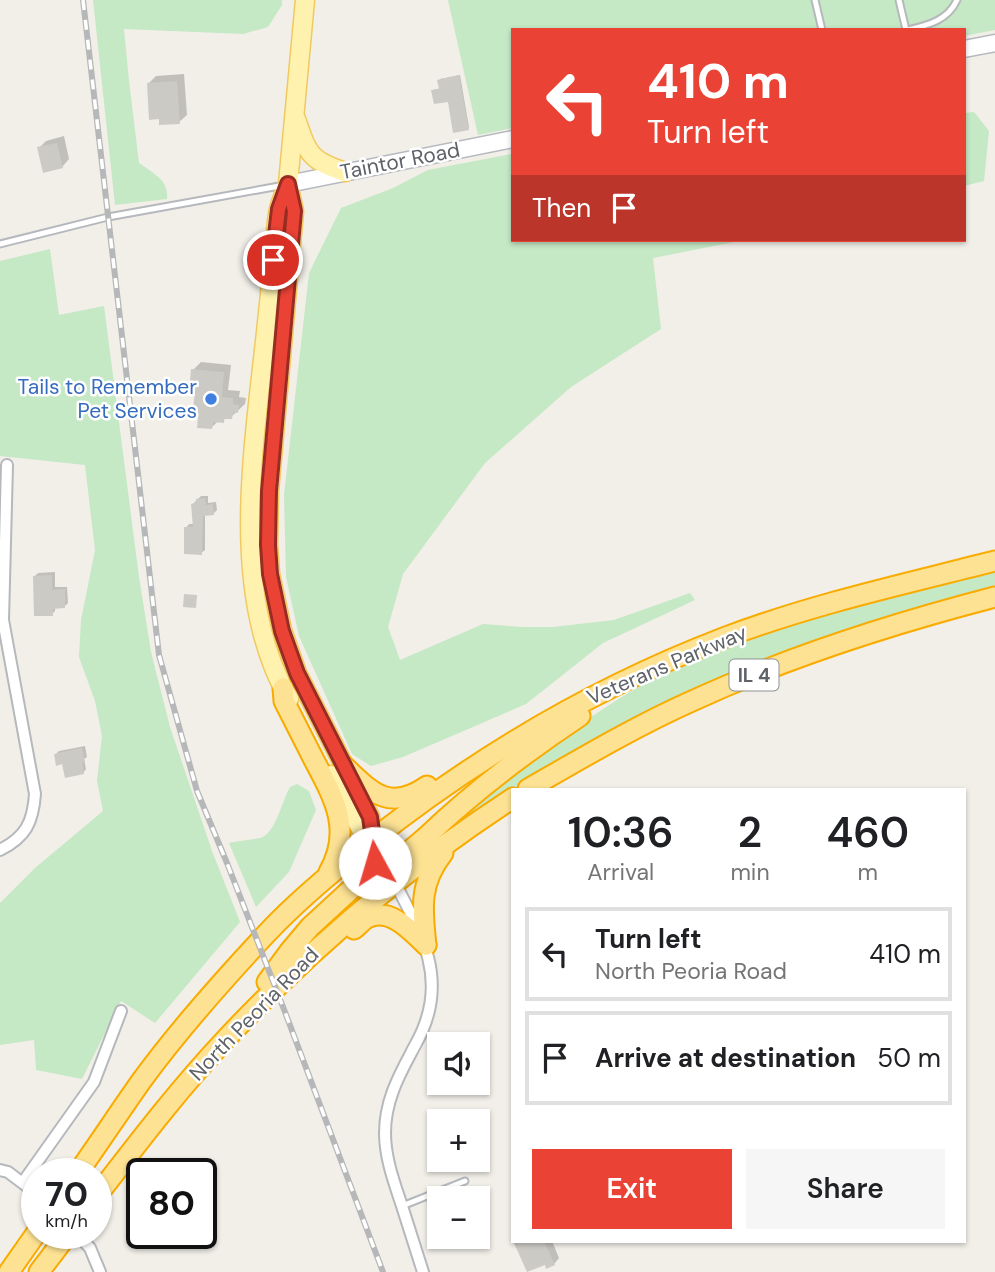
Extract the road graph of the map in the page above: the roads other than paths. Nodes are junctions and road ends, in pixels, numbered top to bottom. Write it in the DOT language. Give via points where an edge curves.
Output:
graph roads {
  1 [pos="305,0"];
  2 [pos="815,0"];
  3 [pos="899,0"];
  4 [pos="957,0"];
  5 [pos="822,28"];
  6 [pos="906,28"];
  7 [pos="914,28"];
  8 [pos="995,43"];
  9 [pos="966,50"];
  10 [pos="294,114"];
  11 [pos="511,139"];
  12 [pos="345,172"];
  13 [pos="288,184"];
  14 [pos="0,244"];
  15 [pos="8,465"];
  16 [pos="3,509"];
  17 [pos="995,561"];
  18 [pos="995,597"];
  19 [pos="632,677"];
  20 [pos="283,688"];
  21 [pos="566,710"];
  22 [pos="344,766"];
  23 [pos="530,788"];
  24 [pos="511,799"];
  25 [pos="456,836"];
  26 [pos="372,840"];
  27 [pos="0,850"];
  28 [pos="325,879"];
  29 [pos="395,883"];
  30 [pos="426,945"];
  31 [pos="305,959"];
  32 [pos="121,1011"];
  33 [pos="223,1041"];
  34 [pos="40,1158"];
  35 [pos="88,1158"];
  36 [pos="0,1170"];
  37 [pos="112,1176"];
  38 [pos="21,1181"];
  39 [pos="465,1181"];
  40 [pos="402,1206"];
  41 [pos="25,1249"];
  42 [pos="57,1249"];
  43 [pos="90,1249"];
  44 [pos="9,1272"];
  45 [pos="39,1272"];
  46 [pos="100,1272"];
  47 [pos="423,1272"];
  1 -- 10 [label="main road"];
  2 -- 5 [label="lane"];
  3 -- 6 [label="lane"];
  4 -- 7 [label="lane" via="953,10 937,22"];
  8 -- 9 [label="main road"];
  10 -- 12 [label="main road" via="312,156"];
  10 -- 13 [label="main road"];
  11 -- 12 [label="main road, Taintor Road"];
  12 -- 13 [label="main road, Taintor Road"];
  13 -- 14 [label="lane" via="108,217"];
  13 -- 20 [label="main road" via="277,223 250,518 262,633"];
  13 -- 22 [label="main road" via="294,211 269,491 270,574 297,673"];
  15 -- 16 [label="street"];
  16 -- 27 [label="street" via="3,620 36,794 25,831"];
  17 -- 19 [label="highway, Veterans Parkway / IL 4" via="761,625"];
  18 -- 23 [label="highway, Veterans Parkway / IL 4" via="819,649 737,681"];
  19 -- 21 [label="highway, Veterans Parkway / IL 4"];
  19 -- 29 [label="highway" via="472,796 402,858"];
  20 -- 26 [label="main road" via="361,829"];
  20 -- 28 [label="highway" via="284,702 338,808 339,848"];
  21 -- 22 [label="highway" via="517,727 411,796 398,799 375,793"];
  21 -- 26 [label="highway, Veterans Parkway / IL 4" via="465,771"];
  22 -- 26 [label="main road" via="370,817"];
  24 -- 25 [label="highway"];
  25 -- 29 [label="highway"];
  25 -- 30 [label="highway" via="433,865 425,887"];
  26 -- 28 [label="highway, North Peoria Road"];
  26 -- 29 [label="main road"];
  26 -- 33 [label="highway" via="372,870 310,927"];
  28 -- 35 [label="highway, North Peoria Road" via="269,931 214,992"];
  29 -- 30 [label="street"];
  29 -- 31 [label="highway, North Peoria Road"];
  30 -- 31 [label="highway" via="401,922 374,916 321,956"];
  30 -- 40 [label="street" via="432,984 428,1015 388,1110 387,1156"];
  31 -- 33 [label="highway, North Peoria Road"];
  32 -- 34 [label="street" via="93,1082"];
  33 -- 37 [label="highway, North Peoria Road"];
  36 -- 38 [label="street"];
  39 -- 40 [label="lane"];
  40 -- 47 [label="street"];
  41 -- 44 [label="highway"];
  42 -- 45 [label="highway"];
  43 -- 46 [label="street"];
}
